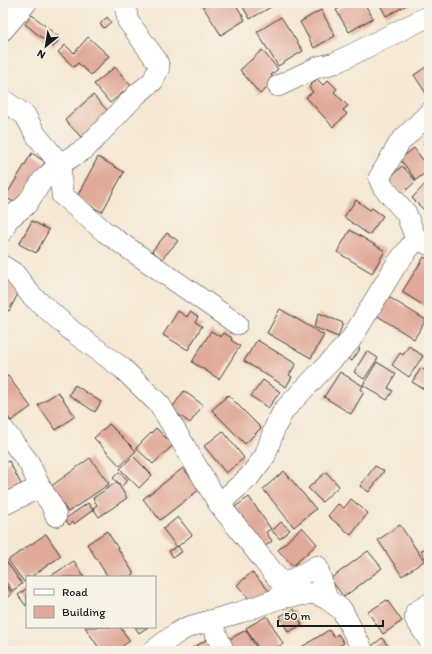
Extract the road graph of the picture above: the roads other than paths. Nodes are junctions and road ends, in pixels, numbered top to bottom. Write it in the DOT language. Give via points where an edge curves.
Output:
graph roads {
  1 [pos="26,3"];
  2 [pos="125,6"];
  3 [pos="429,16"];
  4 [pos="3,30"];
  5 [pos="278,86"];
  6 [pos="3,100"];
  7 [pos="429,113"];
  8 [pos="60,164"];
  9 [pos="3,231"];
  10 [pos="423,242"];
  11 [pos="3,266"];
  12 [pos="237,324"];
  13 [pos="3,429"];
  14 [pos="40,487"];
  15 [pos="219,504"];
  16 [pos="3,505"];
  17 [pos="56,516"];
  18 [pos="282,592"];
  19 [pos="327,599"];
  20 [pos="429,604"];
  21 [pos="210,620"];
  22 [pos="429,640"];
  23 [pos="153,651"];
  24 [pos="224,651"];
  25 [pos="364,651"];
  1 -- 4 [label="street"];
  2 -- 8 [label="street" via="128,21 157,60 159,67 153,82 136,95 85,149"];
  3 -- 5 [label="street" via="335,63 318,67"];
  6 -- 8 [label="street" via="25,115 36,135"];
  7 -- 10 [label="street" via="400,142 379,178 383,187 406,213"];
  8 -- 9 [label="street" via="42,181 26,205 7,220"];
  8 -- 12 [label="street" via="62,195 105,232"];
  10 -- 15 [label="street" via="396,265 350,341 284,410 261,462 249,477"];
  11 -- 15 [label="street" via="14,273 31,295 72,331 122,368 160,405"];
  13 -- 14 [label="street" via="29,463"];
  14 -- 16 [label="street"];
  14 -- 17 [label="street"];
  15 -- 18 [label="street"];
  18 -- 19 [label="street" via="314,594"];
  18 -- 19 [label="street" via="317,566"];
  18 -- 21 [label="street" via="241,612"];
  19 -- 25 [label="street" via="342,610"];
  20 -- 22 [label="street" via="416,612 415,618"];
  21 -- 23 [label="street" via="188,627"];
  21 -- 24 [label="street"];
}
